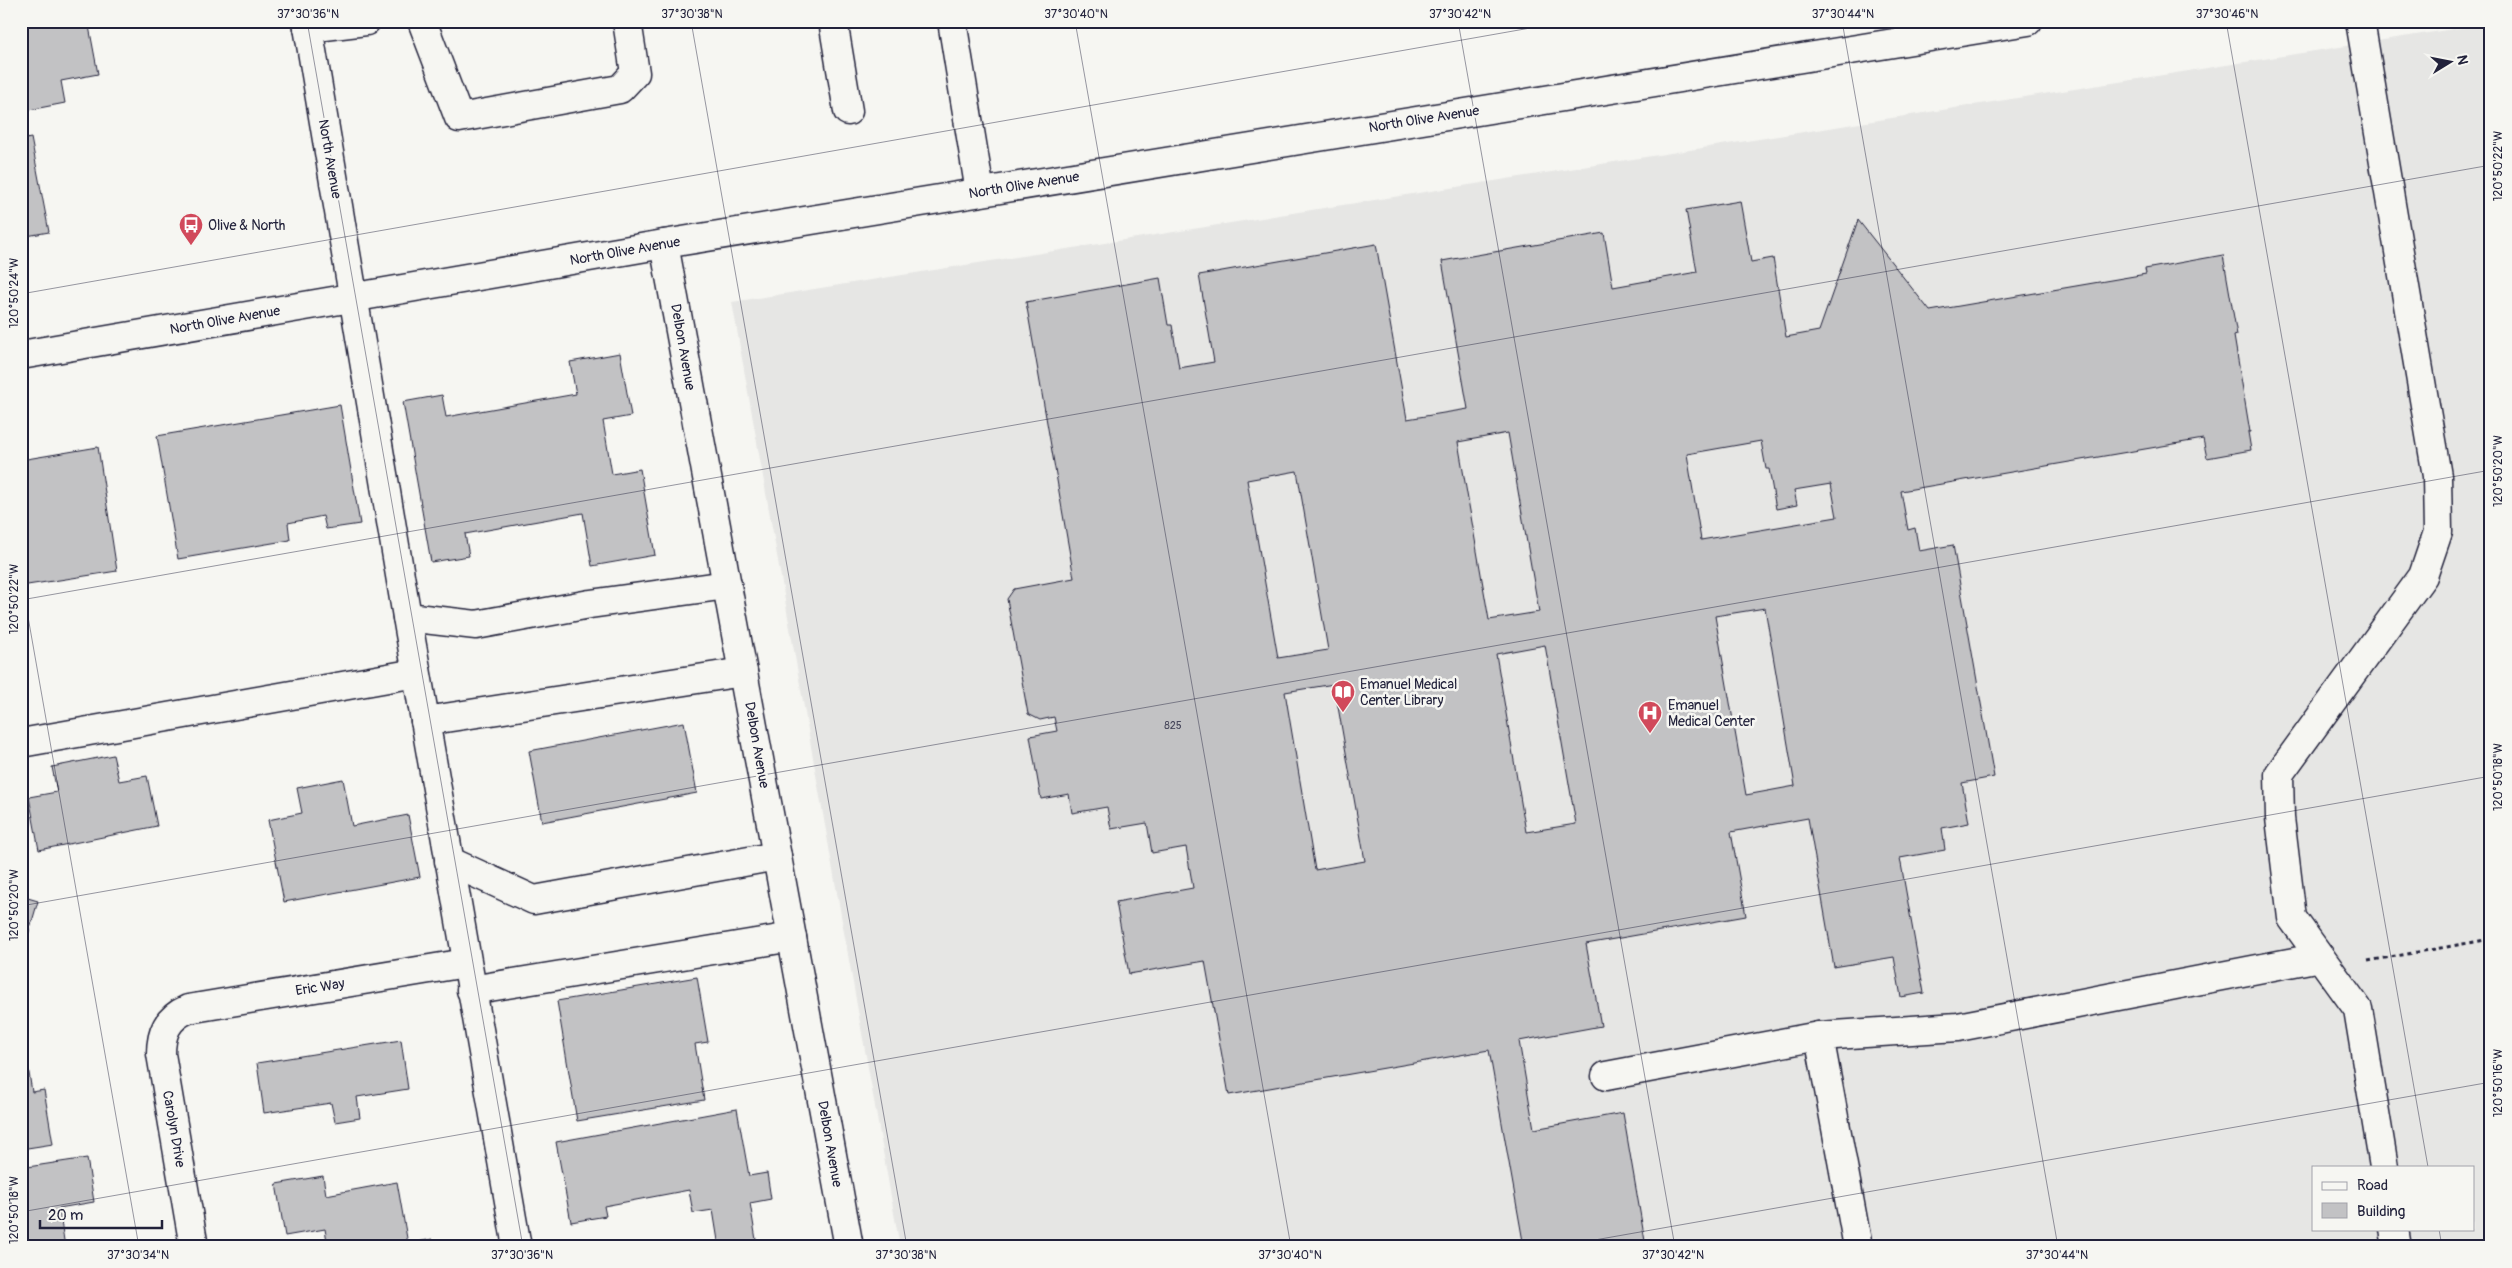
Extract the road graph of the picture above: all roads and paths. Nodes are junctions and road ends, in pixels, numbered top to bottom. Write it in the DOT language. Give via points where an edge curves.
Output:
graph roads {
  1 [pos="366,21"];
  2 [pos="422,21"];
  3 [pos="627,21"];
  4 [pos="833,21"];
  5 [pos="952,21"];
  6 [pos="2028,21"];
  7 [pos="2360,21"];
  8 [pos="308,25"];
  9 [pos="848,111"];
  10 [pos="980,192"];
  11 [pos="664,244"];
  12 [pos="354,297"];
  13 [pos="21,355"];
  14 [pos="727,585"];
  15 [pos="407,617"];
  16 [pos="743,672"];
  17 [pos="416,673"];
  18 [pos="425,721"];
  19 [pos="21,743"];
  20 [pos="777,856"];
  21 [pos="449,861"];
  22 [pos="792,937"];
  23 [pos="2491,939"];
  24 [pos="2320,957"];
  25 [pos="466,963"];
  26 [pos="471,990"];
  27 [pos="175,1015"];
  28 [pos="1819,1036"];
  29 [pos="1606,1076"];
  30 [pos="2384,1166"];
  31 [pos="2394,1230"];
  32 [pos="194,1247"];
  33 [pos="517,1247"];
  34 [pos="849,1247"];
  35 [pos="1858,1247"];
  36 [pos="2397,1247"];
  1 -- 8 [label="street"];
  2 -- 3 [label="street" via="459,118 620,89 635,73"];
  4 -- 9 [label="street"];
  5 -- 10 [label="street"];
  6 -- 10 [label="street, North Olive Avenue"];
  7 -- 24 [label="street" via="2437,476 2438,532 2424,576 2279,774 2280,818 2292,918"];
  8 -- 12 [label="street, North Avenue"];
  10 -- 11 [label="street, North Olive Avenue"];
  11 -- 12 [label="street, North Olive Avenue"];
  11 -- 14 [label="street, Delbon Avenue"];
  12 -- 13 [label="street, North Olive Avenue"];
  12 -- 15 [label="street, North Avenue"];
  14 -- 15 [label="street" via="590,604 476,625"];
  14 -- 16 [label="street, Delbon Avenue"];
  15 -- 17 [label="street, North Avenue"];
  16 -- 18 [label="street"];
  16 -- 20 [label="street, Delbon Avenue"];
  17 -- 18 [label="street, North Avenue"];
  17 -- 19 [label="street"];
  18 -- 21 [label="street, North Avenue"];
  20 -- 21 [label="street" via="534,900"];
  20 -- 22 [label="street, Delbon Avenue"];
  21 -- 25 [label="street, North Avenue"];
  22 -- 26 [label="street"];
  22 -- 34 [label="street, Delbon Avenue"];
  23 -- 24 [label="path" via="2371,961"];
  24 -- 28 [label="street" via="1958,1026"];
  24 -- 30 [label="street" via="2358,1009"];
  25 -- 26 [label="street, North Avenue"];
  25 -- 27 [label="street, Eric Way" via="188,1009"];
  26 -- 33 [label="street, North Avenue"];
  27 -- 32 [label="street, Carolyn Drive" via="161,1039 161,1054"];
  28 -- 29 [label="street"];
  28 -- 35 [label="street"];
  31 -- 36 [label="street"];
}
